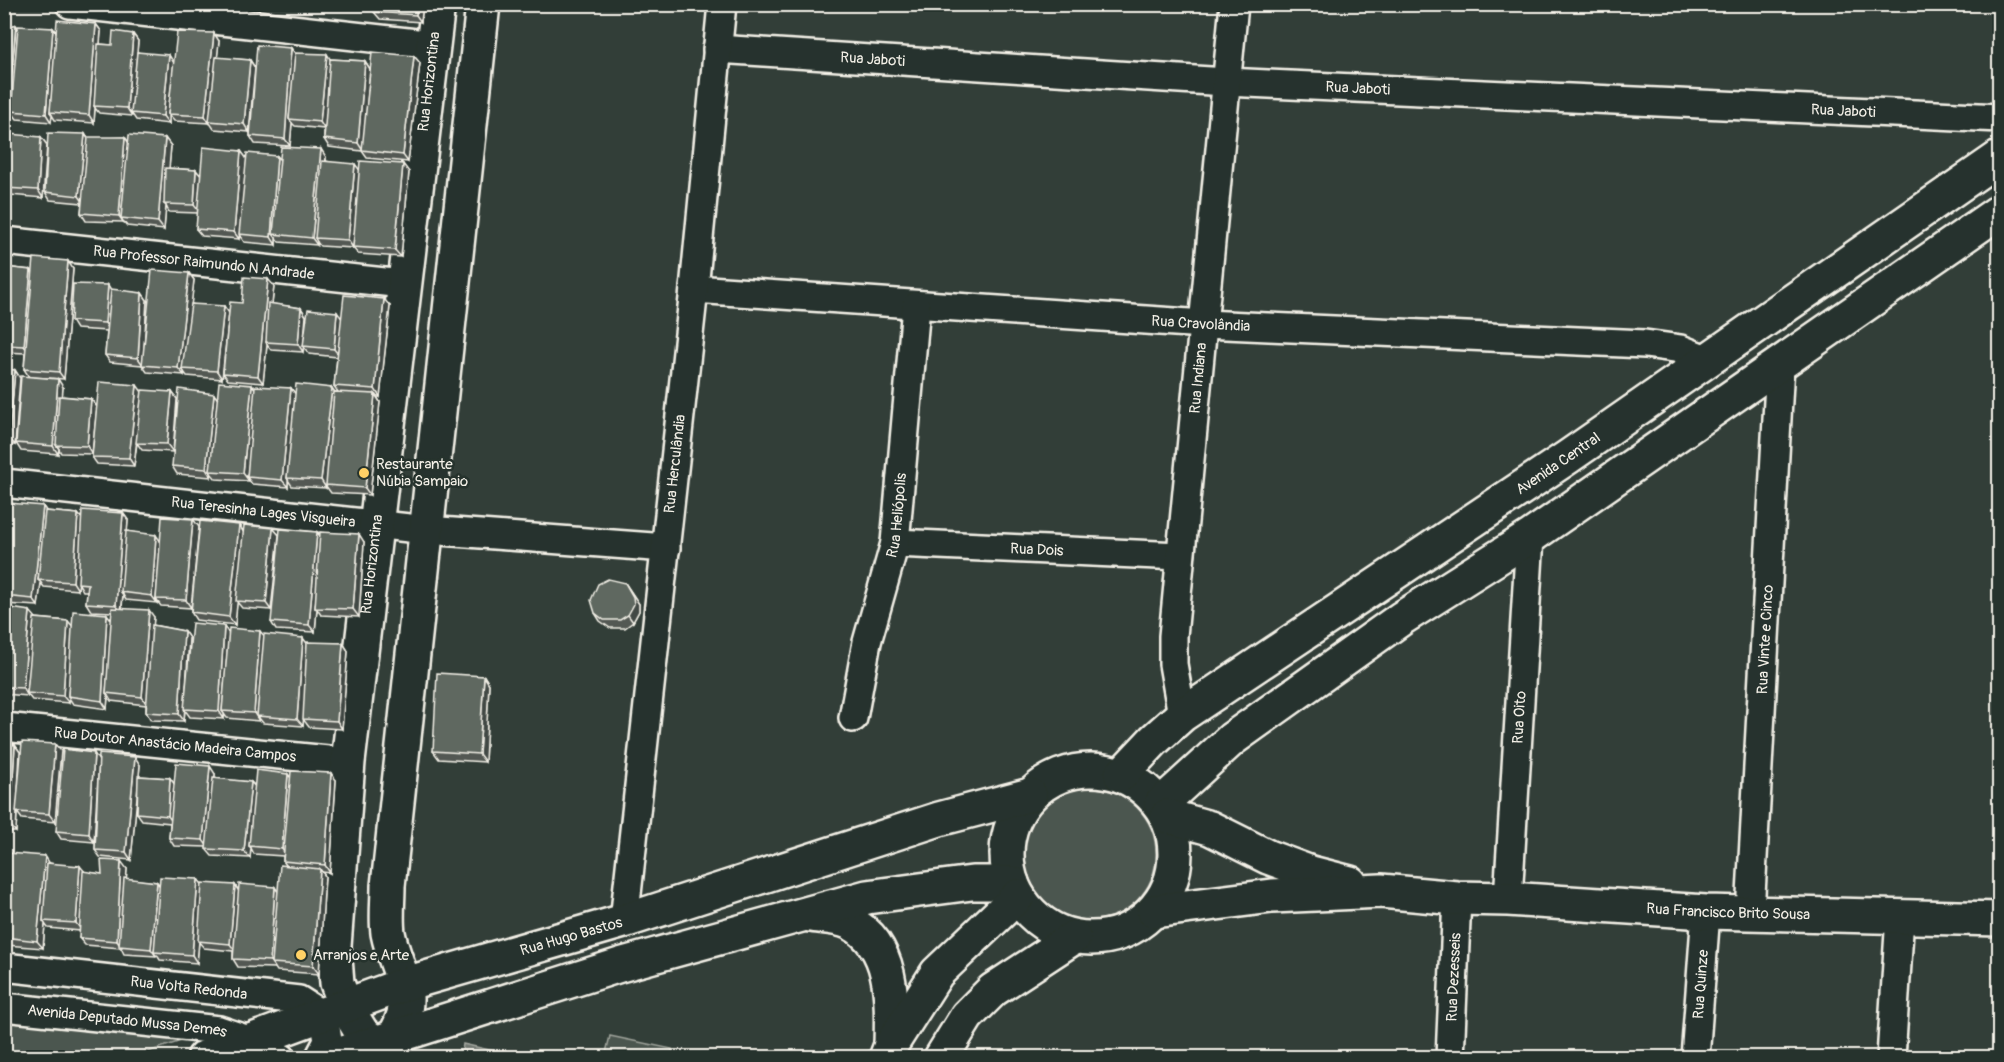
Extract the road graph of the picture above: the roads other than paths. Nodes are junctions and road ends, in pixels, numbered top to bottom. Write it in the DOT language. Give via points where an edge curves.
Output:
graph roads {
  1 [pos="70,4"];
  2 [pos="438,4"];
  3 [pos="483,4"];
  4 [pos="722,4"];
  5 [pos="1234,4"];
  6 [pos="434,45"];
  7 [pos="717,49"];
  8 [pos="1226,82"];
  9 [pos="2000,118"];
  10 [pos="2000,157"];
  11 [pos="2000,212"];
  12 [pos="4,241"];
  13 [pos="403,284"];
  14 [pos="694,289"];
  15 [pos="916,306"];
  16 [pos="1204,324"];
  17 [pos="1706,359"];
  18 [pos="1779,364"];
  19 [pos="1568,457"];
  20 [pos="4,483"];
  21 [pos="1594,493"];
  22 [pos="376,524"];
  23 [pos="427,530"];
  24 [pos="1530,537"];
  25 [pos="895,543"];
  26 [pos="666,548"];
  27 [pos="1179,556"];
  28 [pos="1182,715"];
  29 [pos="853,718"];
  30 [pos="4,727"];
  31 [pos="348,762"];
  32 [pos="1121,775"];
  33 [pos="1030,795"];
  34 [pos="1164,810"];
  35 [pos="1015,890"];
  36 [pos="1381,891"];
  37 [pos="1457,898"];
  38 [pos="1508,899"];
  39 [pos="1154,912"];
  40 [pos="1706,912"];
  41 [pos="806,914"];
  42 [pos="1750,914"];
  43 [pos="1899,916"];
  44 [pos="2000,919"];
  45 [pos="624,921"];
  46 [pos="1074,937"];
  47 [pos="4,967"];
  48 [pos="405,984"];
  49 [pos="4,1007"];
  50 [pos="335,1011"];
  51 [pos="385,1038"];
  52 [pos="252,1041"];
  53 [pos="889,1051"];
  54 [pos="204,1058"];
  55 [pos="282,1058"];
  56 [pos="319,1058"];
  57 [pos="328,1058"];
  58 [pos="941,1058"];
  59 [pos="1450,1058"];
  60 [pos="1695,1058"];
  61 [pos="1891,1058"];
  1 -- 6 [label="street"];
  2 -- 6 [label="street, Rua Horizontina"];
  3 -- 23 [label="street"];
  4 -- 7 [label="street, Rua Herculândia"];
  5 -- 8 [label="street, Rua Indiana"];
  6 -- 13 [label="street, Rua Horizontina"];
  7 -- 8 [label="street, Rua Jaboti"];
  7 -- 14 [label="street, Rua Herculândia"];
  8 -- 9 [label="street, Rua Jaboti"];
  8 -- 16 [label="street, Rua Indiana"];
  10 -- 17 [label="street, Avenida Central"];
  11 -- 18 [label="street"];
  12 -- 13 [label="street, Rua Professor Raimundo N Andrade"];
  13 -- 22 [label="street, Rua Horizontina"];
  14 -- 15 [label="street, Rua Cravolândia"];
  14 -- 26 [label="street, Rua Herculândia"];
  15 -- 16 [label="street, Rua Cravolândia"];
  15 -- 25 [label="street, Rua Heliópolis"];
  16 -- 17 [label="street, Rua Cravolândia" via="1645,344 1681,349"];
  16 -- 27 [label="street, Rua Indiana"];
  17 -- 19 [label="street, Avenida Central"];
  18 -- 21 [label="street"];
  18 -- 42 [label="street, Rua Vinte e Cinco"];
  19 -- 21 [label="street"];
  19 -- 28 [label="street, Avenida Central"];
  20 -- 22 [label="street, Rua Teresinha Lages Visgueira"];
  21 -- 24 [label="street"];
  22 -- 23 [label="street, Rua Teresinha Lages Visgueira"];
  22 -- 31 [label="street, Rua Horizontina"];
  23 -- 26 [label="street, Rua Teresinha Lages Visgueira"];
  23 -- 48 [label="street" via="388,886 388,931"];
  24 -- 34 [label="street" via="1402,618 1232,739"];
  24 -- 38 [label="street, Rua Oito"];
  25 -- 27 [label="street, Rua Dois"];
  25 -- 29 [label="street, Rua Heliópolis" via="867,642"];
  26 -- 45 [label="street, Rua Herculândia"];
  27 -- 28 [label="street, Rua Indiana" via="1173,664"];
  28 -- 32 [label="street, Avenida Central"];
  30 -- 31 [label="street, Rua Doutor Anastácio Madeira Campos"];
  31 -- 50 [label="street, Rua Horizontina" via="334,946"];
  32 -- 33 [label="street" via="1097,770 1072,771 1050,780"];
  32 -- 34 [label="street" via="1140,784"];
  33 -- 35 [label="street" via="1016,814 1008,836 1006,860"];
  33 -- 45 [label="street, Rua Hugo Bastos" via="939,819"];
  34 -- 36 [label="street" via="1268,857"];
  34 -- 39 [label="street" via="1175,840 1176,866 1168,891"];
  35 -- 41 [label="street" via="972,883 898,891"];
  35 -- 46 [label="street" via="1026,908 1047,926"];
  35 -- 53 [label="street" via="937,973"];
  36 -- 37 [label="street, Rua Francisco Brito Sousa"];
  36 -- 39 [label="street" via="1272,896"];
  37 -- 38 [label="street, Rua Francisco Brito Sousa"];
  37 -- 59 [label="street, Rua Dezesseis"];
  38 -- 40 [label="street, Rua Francisco Brito Sousa"];
  39 -- 46 [label="street" via="1131,929 1102,938"];
  40 -- 42 [label="street, Rua Francisco Brito Sousa"];
  40 -- 60 [label="street, Rua Quinze"];
  41 -- 51 [label="street" via="620,965"];
  41 -- 53 [label="street" via="849,922 869,934 887,969 892,1002"];
  42 -- 43 [label="street, Rua Francisco Brito Sousa"];
  43 -- 44 [label="street, Rua Francisco Brito Sousa"];
  43 -- 61 [label="street"];
  45 -- 48 [label="street, Rua Hugo Bastos"];
  46 -- 58 [label="street" via="993,990 967,1016"];
  47 -- 50 [label="street, Rua Volta Redonda" via="283,997"];
  48 -- 50 [label="street, Rua Hugo Bastos"];
  48 -- 51 [label="street" via="407,1005"];
  49 -- 52 [label="street, Avenida Deputado Mussa Demes" via="219,1030"];
  50 -- 51 [label="street, Rua Horizontina" via="362,1033"];
  50 -- 52 [label="street, Rua Hugo Bastos"];
  50 -- 56 [label="street" via="328,1041"];
  51 -- 57 [label="street"];
  52 -- 54 [label="street, Rua Hugo Bastos"];
  52 -- 55 [label="street, Avenida Deputado Mussa Demes"];
}
